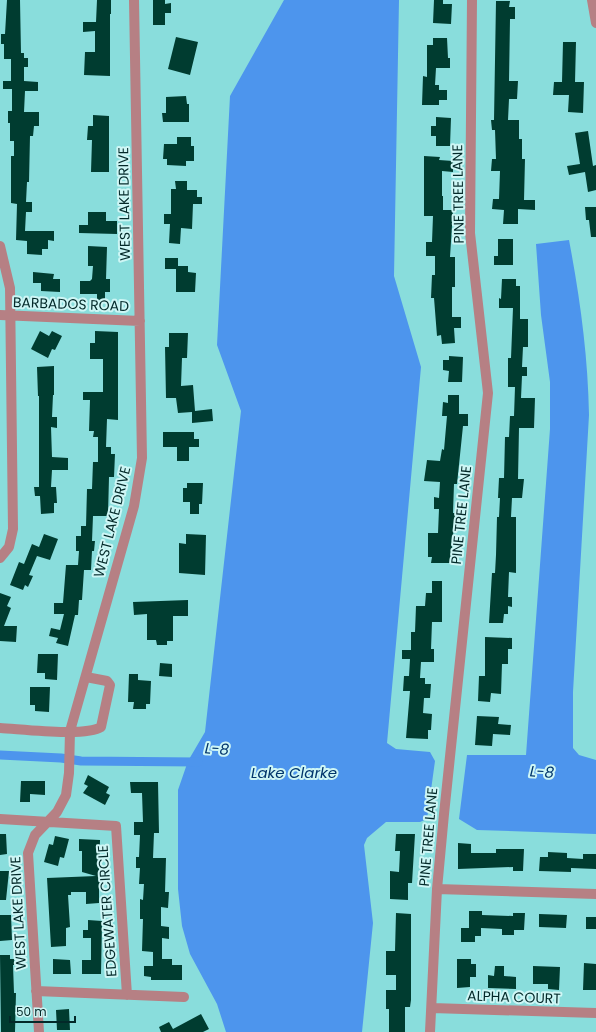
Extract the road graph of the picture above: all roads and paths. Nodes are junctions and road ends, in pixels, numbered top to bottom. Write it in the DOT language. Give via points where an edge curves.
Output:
graph roads {
  1 [pos="134,0"];
  2 [pos="472,0"];
  3 [pos="592,0"];
  4 [pos="596,23"];
  5 [pos="0,246"];
  6 [pos="5,316"];
  7 [pos="140,321"];
  8 [pos="0,558"];
  9 [pos="86,677"];
  10 [pos="0,728"];
  11 [pos="70,731"];
  12 [pos="0,819"];
  13 [pos="48,822"];
  14 [pos="438,889"];
  15 [pos="596,894"];
  16 [pos="36,991"];
  17 [pos="127,995"];
  18 [pos="184,997"];
  19 [pos="432,1008"];
  20 [pos="596,1013"];
  21 [pos="39,1032"];
  22 [pos="430,1032"];
  1 -- 7 [label="street, WEST LAKE DRIVE"];
  2 -- 14 [label="street, PINE TREE LANE" via="470,233 488,393 445,799"];
  3 -- 4 [label="street"];
  5 -- 6 [label="street" via="8,275"];
  6 -- 7 [label="street, BARBADOS ROAD"];
  6 -- 8 [label="street" via="13,529 8,548"];
  7 -- 9 [label="street, WEST LAKE DRIVE" via="143,433 139,482"];
  9 -- 11 [label="street, WEST LAKE DRIVE"];
  9 -- 11 [label="street" via="107,681 110,686 101,726 96,730"];
  10 -- 11 [label="street"];
  11 -- 13 [label="street, WEST LAKE DRIVE" via="67,789 64,801"];
  12 -- 13 [label="street"];
  13 -- 16 [label="street, WEST LAKE DRIVE" via="35,835 28,859"];
  13 -- 17 [label="street, EDGEWATER CIRCLE" via="116,826"];
  14 -- 15 [label="street"];
  14 -- 19 [label="street, PINE TREE LANE"];
  16 -- 17 [label="street"];
  16 -- 21 [label="street, WEST LAKE DRIVE"];
  17 -- 18 [label="street"];
  19 -- 20 [label="street, ALPHA COURT"];
  19 -- 22 [label="street, PINE TREE LANE"];
}
